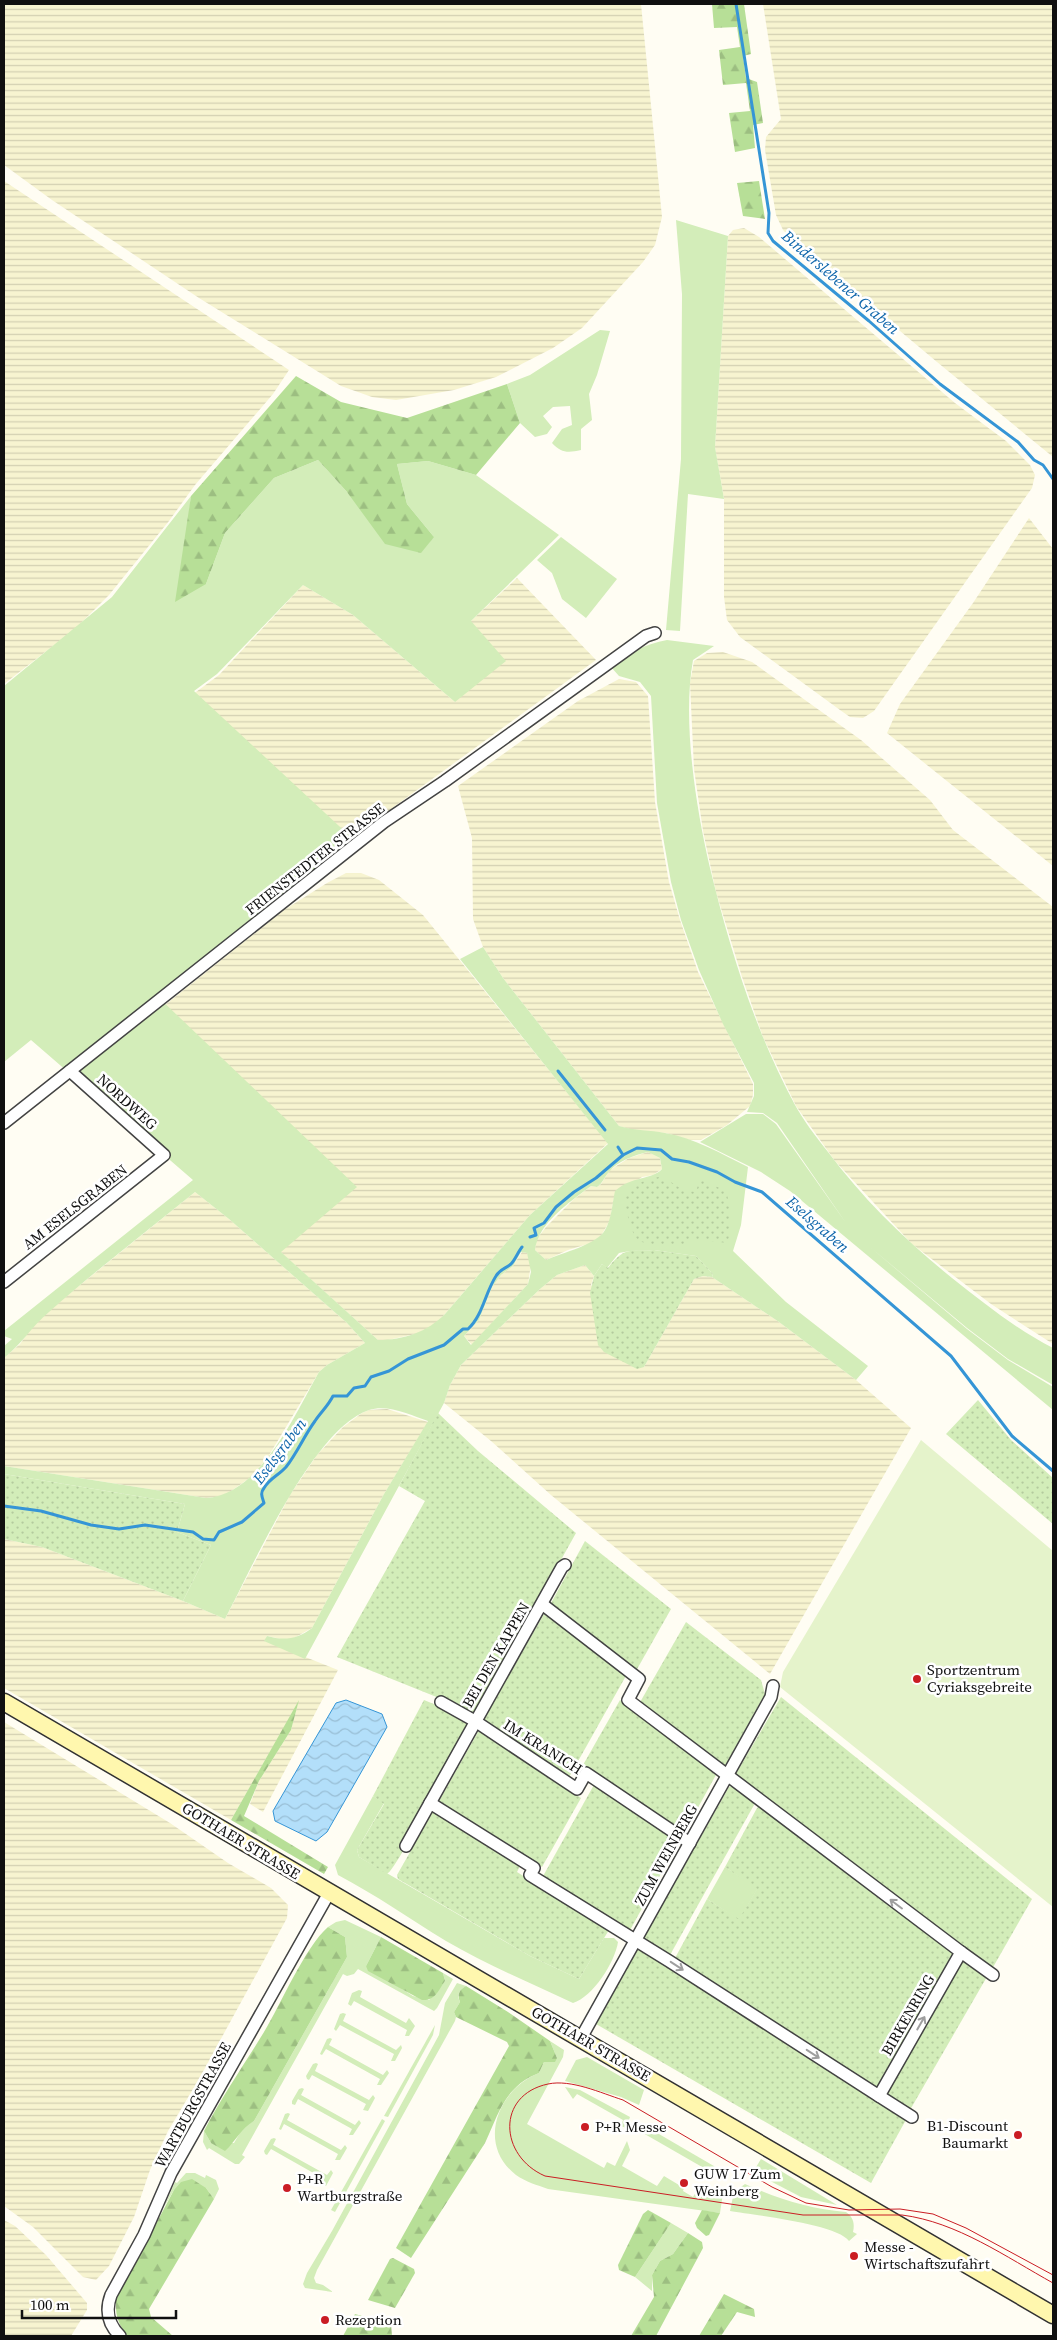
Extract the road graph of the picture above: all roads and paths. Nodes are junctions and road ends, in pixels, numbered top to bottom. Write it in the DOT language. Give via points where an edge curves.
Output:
graph roads {
  1 [pos="655,633"];
  2 [pos="70,1071"];
  3 [pos="4,1123"];
  4 [pos="164,1155"];
  5 [pos="4,1282"];
  6 [pos="565,1565"];
  7 [pos="542,1604"];
  8 [pos="773,1686"];
  9 [pos="4,1702"];
  10 [pos="441,1702"];
  11 [pos="475,1721"];
  12 [pos="727,1776"];
  13 [pos="430,1803"];
  14 [pos="690,1842"];
  15 [pos="406,1846"];
  16 [pos="329,1893"];
  17 [pos="635,1941"];
  18 [pos="961,1952"];
  19 [pos="993,1975"];
  20 [pos="581,2038"];
  21 [pos="879,2096"];
  22 [pos="912,2116"];
  23 [pos="1053,2315"];
  24 [pos="120,2336"];
  1 -- 2 [label="street, FRIENSTEDTER STRASSE" via="646,636 384,822"];
  2 -- 3 [label="street, FRIENSTEDTER STRASSE"];
  2 -- 4 [label="street, NORDWEG"];
  4 -- 5 [label="street, AM ESELSGRABEN"];
  6 -- 7 [label="street, BEI DEN KAPPEN"];
  7 -- 11 [label="street, BEI DEN KAPPEN"];
  7 -- 12 [label="street, BEI DEN KAPPEN" via="638,1679 628,1700"];
  8 -- 12 [label="street, ZUM WEINBERG" via="771,1697"];
  9 -- 16 [label="main road, GOTHAER STRASSE"];
  10 -- 11 [label="street"];
  11 -- 13 [label="street, BEI DEN KAPPEN"];
  11 -- 14 [label="street, IM KRANICH" via="577,1788 586,1773"];
  12 -- 14 [label="street, ZUM WEINBERG"];
  18 -- 12 [label="street, one-way"];
  13 -- 15 [label="street, BEI DEN KAPPEN"];
  13 -- 17 [label="street" via="534,1868 530,1875"];
  14 -- 17 [label="street, ZUM WEINBERG"];
  16 -- 20 [label="main road, GOTHAER STRASSE"];
  16 -- 24 [label="street, WARTBURGSTRASSE" via="171,2173 144,2235 111,2295 107,2304 108,2318"];
  17 -- 20 [label="street, ZUM WEINBERG"];
  17 -- 21 [label="street, one-way"];
  18 -- 19 [label="street"];
  21 -- 18 [label="street, BIRKENRING, one-way"];
  20 -- 23 [label="main road, GOTHAER STRASSE"];
  21 -- 22 [label="street"];
}
